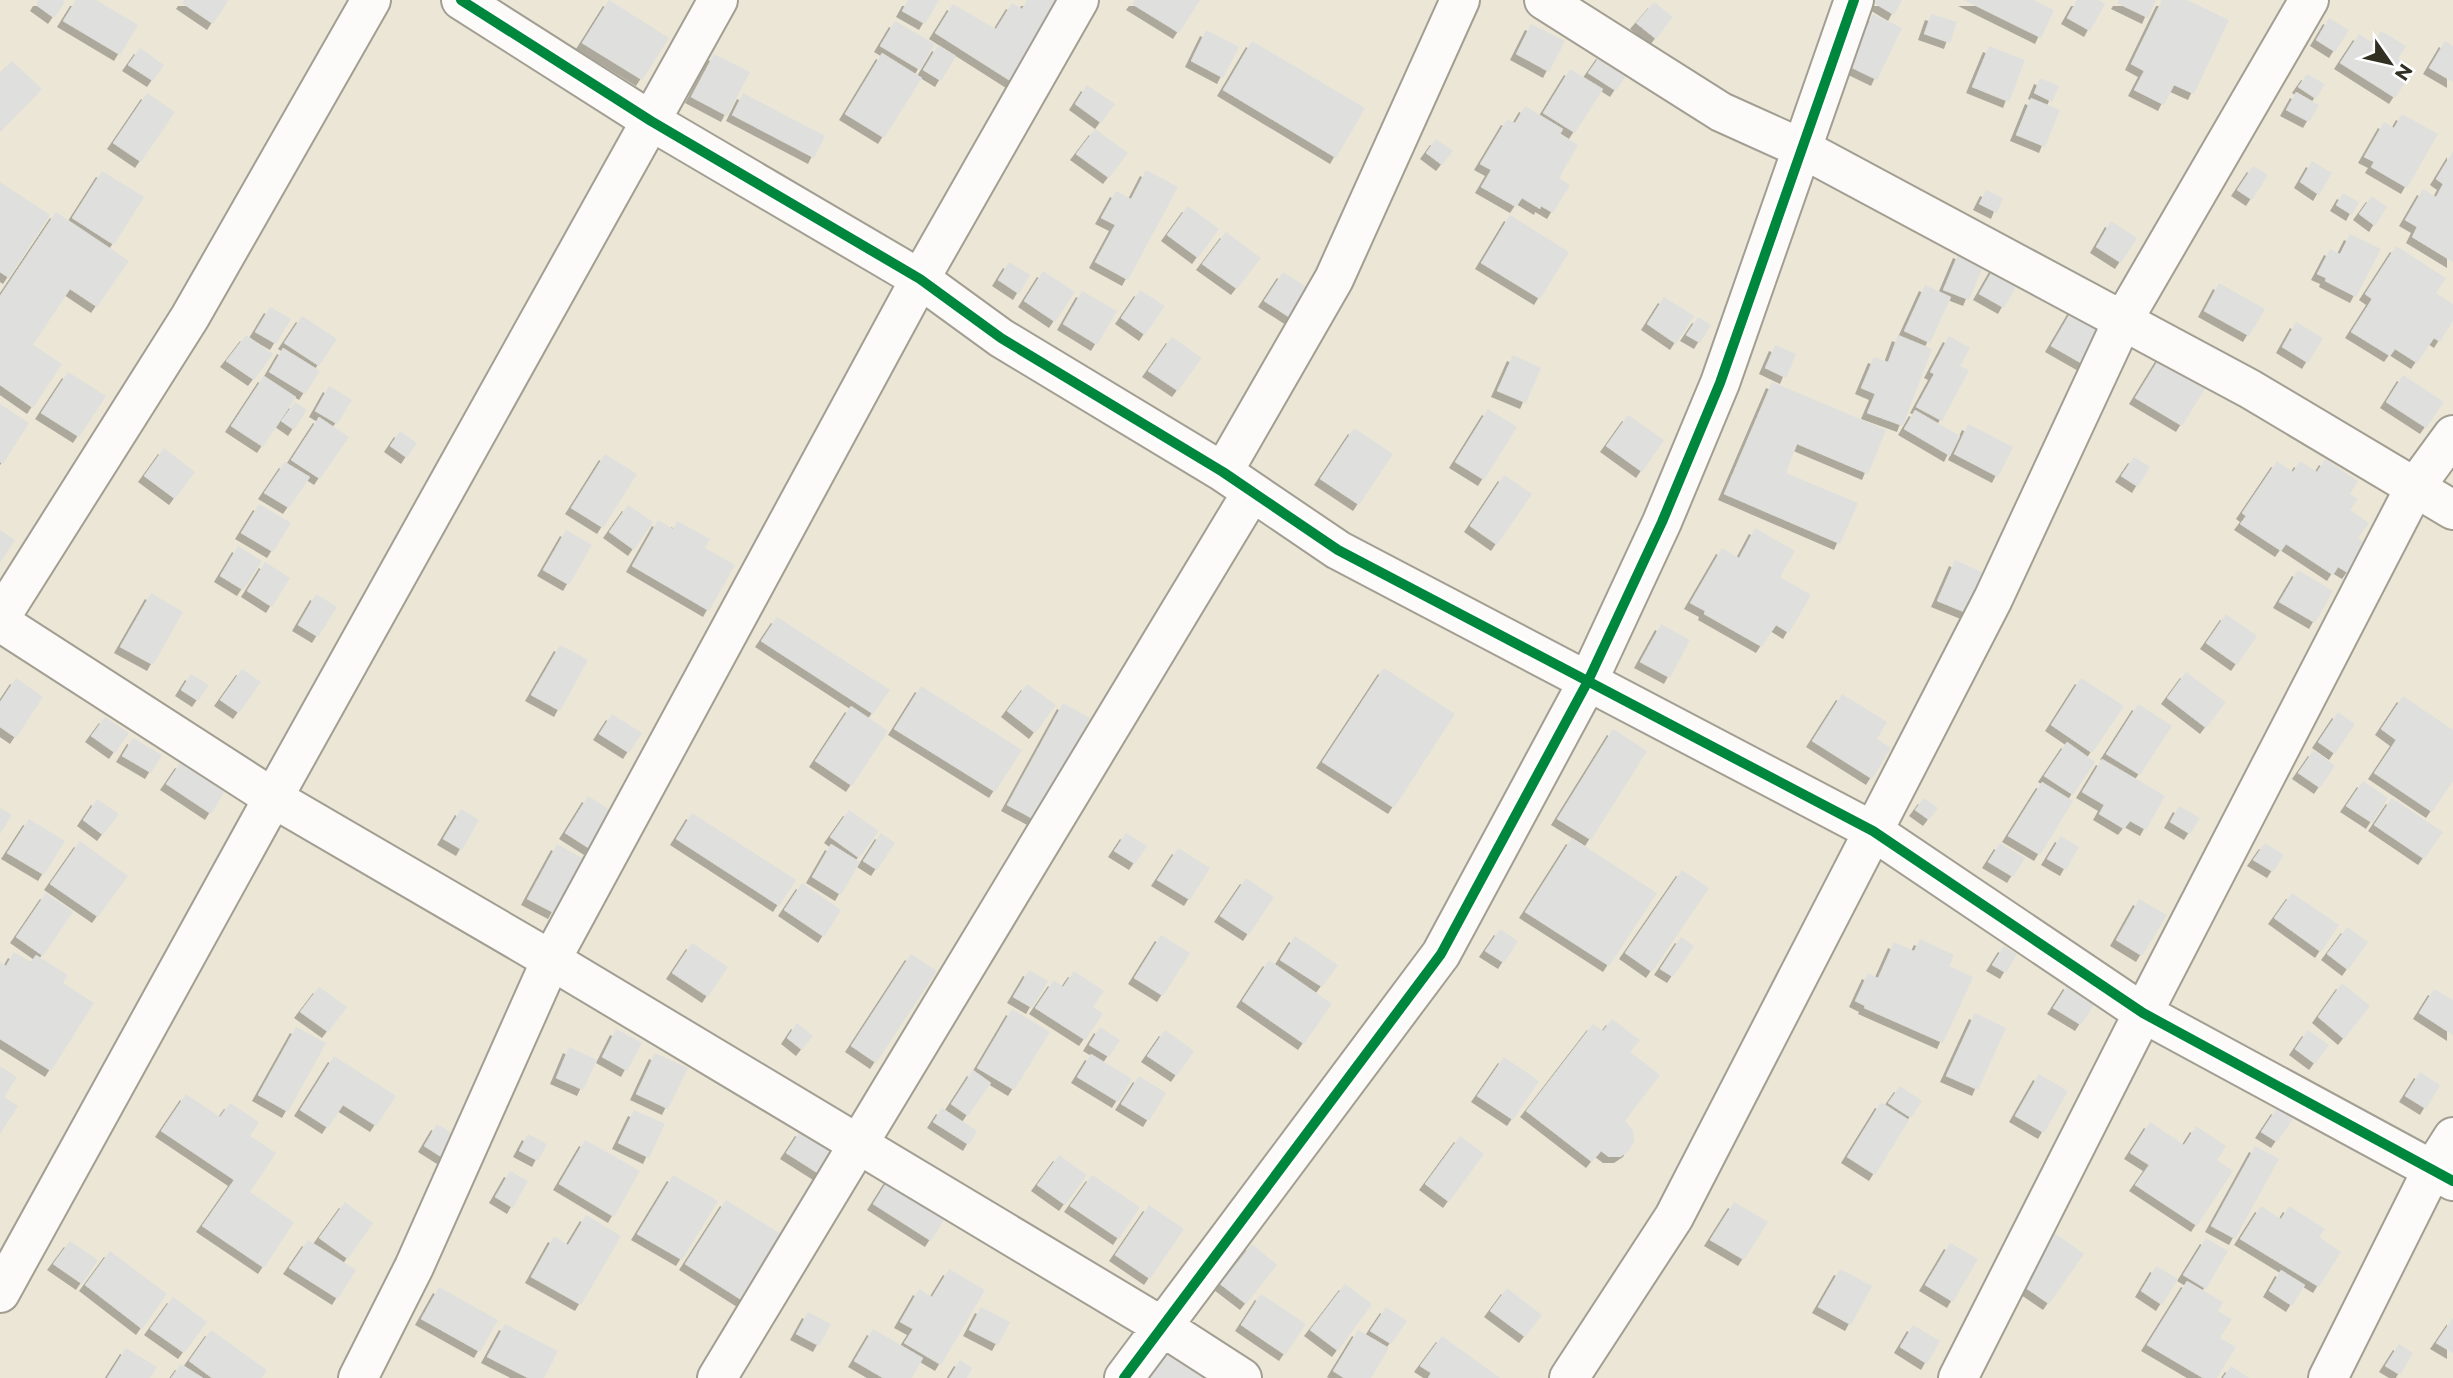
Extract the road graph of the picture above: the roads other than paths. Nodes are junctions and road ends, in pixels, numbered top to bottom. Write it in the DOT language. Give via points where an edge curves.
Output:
graph roads {
  1 [pos="371,0"];
  2 [pos="461,0"];
  3 [pos="718,0"];
  4 [pos="1079,0"];
  5 [pos="1460,0"];
  6 [pos="1544,0"];
  7 [pos="1854,0"];
  8 [pos="2309,0"];
  9 [pos="651,121"];
  10 [pos="1803,149"];
  11 [pos="920,279"];
  12 [pos="2122,322"];
  13 [pos="2453,435"];
  14 [pos="1238,482"];
  15 [pos="2415,488"];
  16 [pos="2453,510"];
  17 [pos="0,620"];
  18 [pos="1588,681"];
  19 [pos="273,798"];
  20 [pos="1873,831"];
  21 [pos="551,960"];
  22 [pos="2143,1013"];
  23 [pos="2453,1138"];
  24 [pos="858,1144"];
  25 [pos="2442,1175"];
  26 [pos="0,1293"];
  27 [pos="1163,1326"];
  28 [pos="358,1378"];
  29 [pos="717,1378"];
  30 [pos="1124,1378"];
  31 [pos="1242,1378"];
  32 [pos="1569,1378"];
  33 [pos="1958,1378"];
  34 [pos="2328,1378"];
  1 -- 17 [label="street" via="190,317"];
  2 -- 9 [label="street"];
  3 -- 9 [label="street"];
  4 -- 11 [label="street"];
  5 -- 14 [label="street"];
  6 -- 10 [label="street" via="1721,112"];
  7 -- 10 [label="street"];
  8 -- 12 [label="street"];
  9 -- 11 [label="street"];
  9 -- 19 [label="street"];
  10 -- 12 [label="street"];
  10 -- 18 [label="street" via="1720,383"];
  11 -- 14 [label="street" via="1001,338"];
  11 -- 21 [label="street"];
  12 -- 15 [label="street" via="2250,389"];
  12 -- 20 [label="street" via="1993,599"];
  13 -- 15 [label="street"];
  14 -- 18 [label="street" via="1338,550"];
  14 -- 24 [label="street"];
  15 -- 16 [label="street"];
  15 -- 22 [label="street"];
  17 -- 19 [label="street"];
  18 -- 20 [label="street"];
  18 -- 27 [label="street" via="1441,954"];
  19 -- 21 [label="street"];
  19 -- 26 [label="street"];
  20 -- 22 [label="street"];
  20 -- 32 [label="street" via="1674,1217"];
  21 -- 24 [label="street"];
  21 -- 28 [label="street" via="414,1267"];
  22 -- 25 [label="street"];
  22 -- 33 [label="street"];
  23 -- 25 [label="street"];
  24 -- 27 [label="street"];
  24 -- 29 [label="street"];
  25 -- 34 [label="street"];
  27 -- 30 [label="street"];
  27 -- 31 [label="street"];
}
